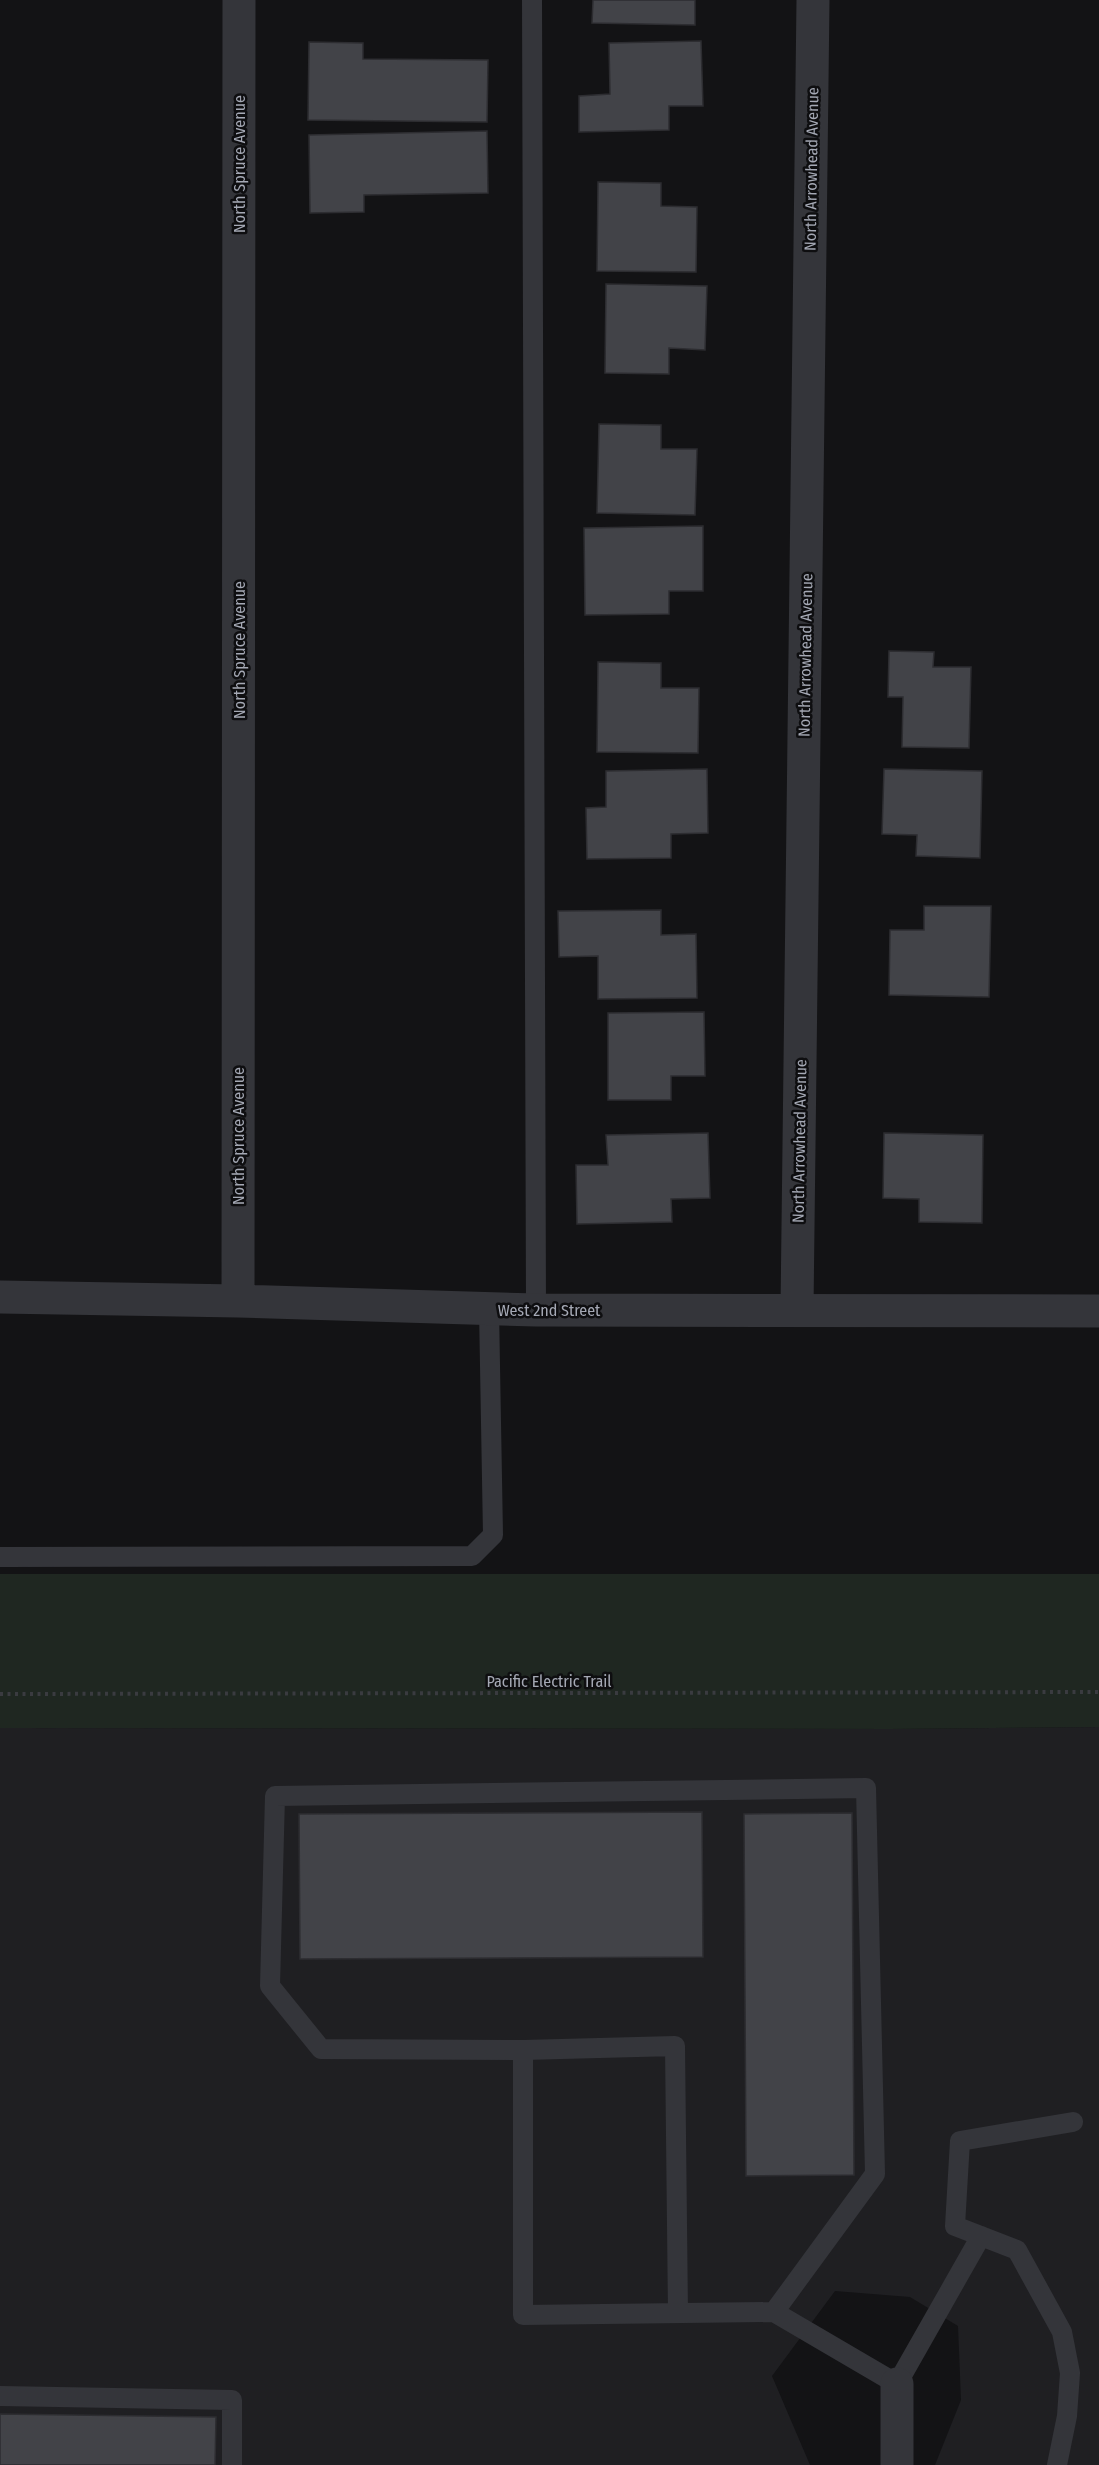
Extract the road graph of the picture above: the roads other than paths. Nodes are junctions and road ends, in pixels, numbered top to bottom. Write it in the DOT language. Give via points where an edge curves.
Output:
graph roads {
  1 [pos="239,0"];
  2 [pos="532,0"];
  3 [pos="813,0"];
  4 [pos="0,1297"];
  5 [pos="238,1301"];
  6 [pos="489,1310"];
  7 [pos="536,1310"];
  8 [pos="797,1310"];
  9 [pos="1099,1311"];
  10 [pos="0,1557"];
  11 [pos="523,2050"];
  12 [pos="1073,2122"];
  13 [pos="981,2236"];
  14 [pos="774,2312"];
  15 [pos="678,2313"];
  16 [pos="897,2384"];
  17 [pos="0,2396"];
  18 [pos="232,2465"];
  19 [pos="897,2465"];
  20 [pos="1057,2465"];
  1 -- 5 [label="street, North Spruce Avenue"];
  2 -- 7 [label="lane"];
  3 -- 8 [label="street, North Arrowhead Avenue"];
  4 -- 5 [label="street, West 2nd Street"];
  5 -- 6 [label="street, West 2nd Street"];
  6 -- 7 [label="street, West 2nd Street"];
  6 -- 10 [label="lane" via="493,1535 472,1556"];
  7 -- 8 [label="street, West 2nd Street"];
  8 -- 9 [label="street, West 2nd Street"];
  11 -- 14 [label="lane" via="321,2049 270,1986 275,1796 866,1788 874,2174"];
  11 -- 15 [label="lane" via="675,2046"];
  11 -- 15 [label="lane" via="523,2315"];
  12 -- 13 [label="lane" via="960,2141 955,2226"];
  13 -- 16 [label="lane"];
  13 -- 20 [label="lane" via="1017,2250 1062,2332 1070,2373 1067,2416"];
  14 -- 15 [label="lane"];
  14 -- 16 [label="lane"];
  16 -- 19 [label="street"];
  17 -- 18 [label="lane" via="232,2400"];
}
